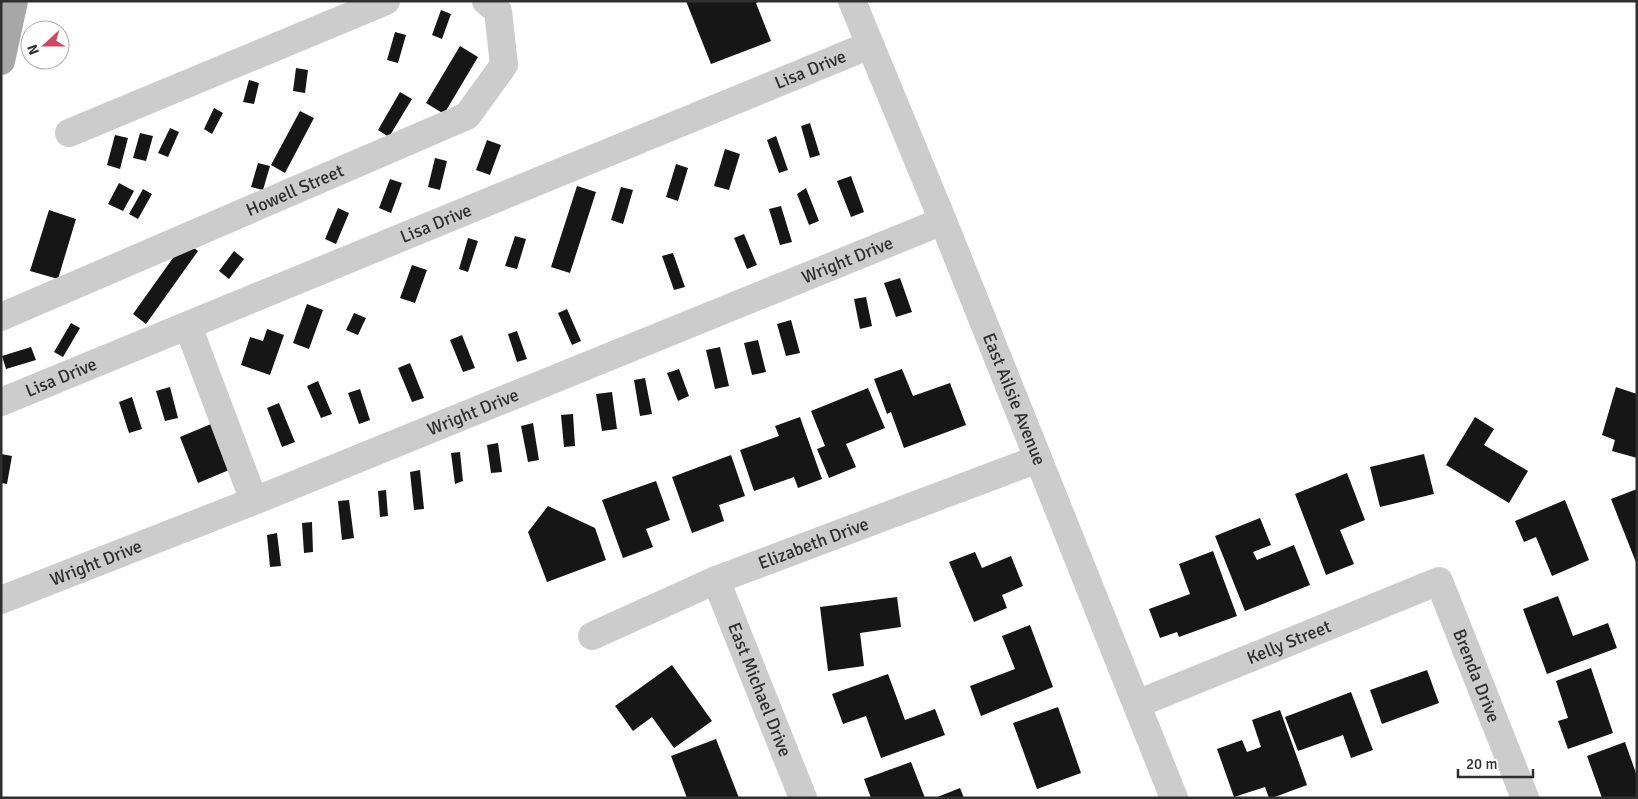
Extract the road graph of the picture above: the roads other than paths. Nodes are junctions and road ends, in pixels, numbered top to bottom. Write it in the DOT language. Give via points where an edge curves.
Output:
graph roads {
  1 [pos="14,1"];
  2 [pos="386,1"];
  3 [pos="486,1"];
  4 [pos="852,1"];
  5 [pos="870,45"];
  6 [pos="1,61"];
  7 [pos="69,132"];
  8 [pos="942,221"];
  9 [pos="1,317"];
  10 [pos="188,326"];
  11 [pos="1,402"];
  12 [pos="1038,459"];
  13 [pos="254,501"];
  14 [pos="716,580"];
  15 [pos="1439,580"];
  16 [pos="1,600"];
  17 [pos="592,636"];
  18 [pos="1137,704"];
  19 [pos="802,798"];
  20 [pos="1174,798"];
  21 [pos="1526,798"];
  1 -- 6 [label="main road"];
  2 -- 7 [label="street"];
  3 -- 9 [label="street, Howell Street" via="498,11 504,65 467,116"];
  4 -- 5 [label="street, East Ailsie Avenue"];
  5 -- 8 [label="street, East Ailsie Avenue"];
  5 -- 10 [label="street, Lisa Drive"];
  8 -- 12 [label="street, East Ailsie Avenue"];
  8 -- 13 [label="street, Wright Drive"];
  10 -- 11 [label="street, Lisa Drive"];
  10 -- 13 [label="street"];
  12 -- 14 [label="street, Elizabeth Drive"];
  12 -- 18 [label="street, East Ailsie Avenue"];
  13 -- 16 [label="street, Wright Drive"];
  14 -- 17 [label="street, Elizabeth Drive"];
  14 -- 19 [label="street, East Michael Drive"];
  15 -- 18 [label="street, Kelly Street"];
  15 -- 21 [label="street, Brenda Drive"];
  18 -- 20 [label="street, East Ailsie Avenue"];
}
